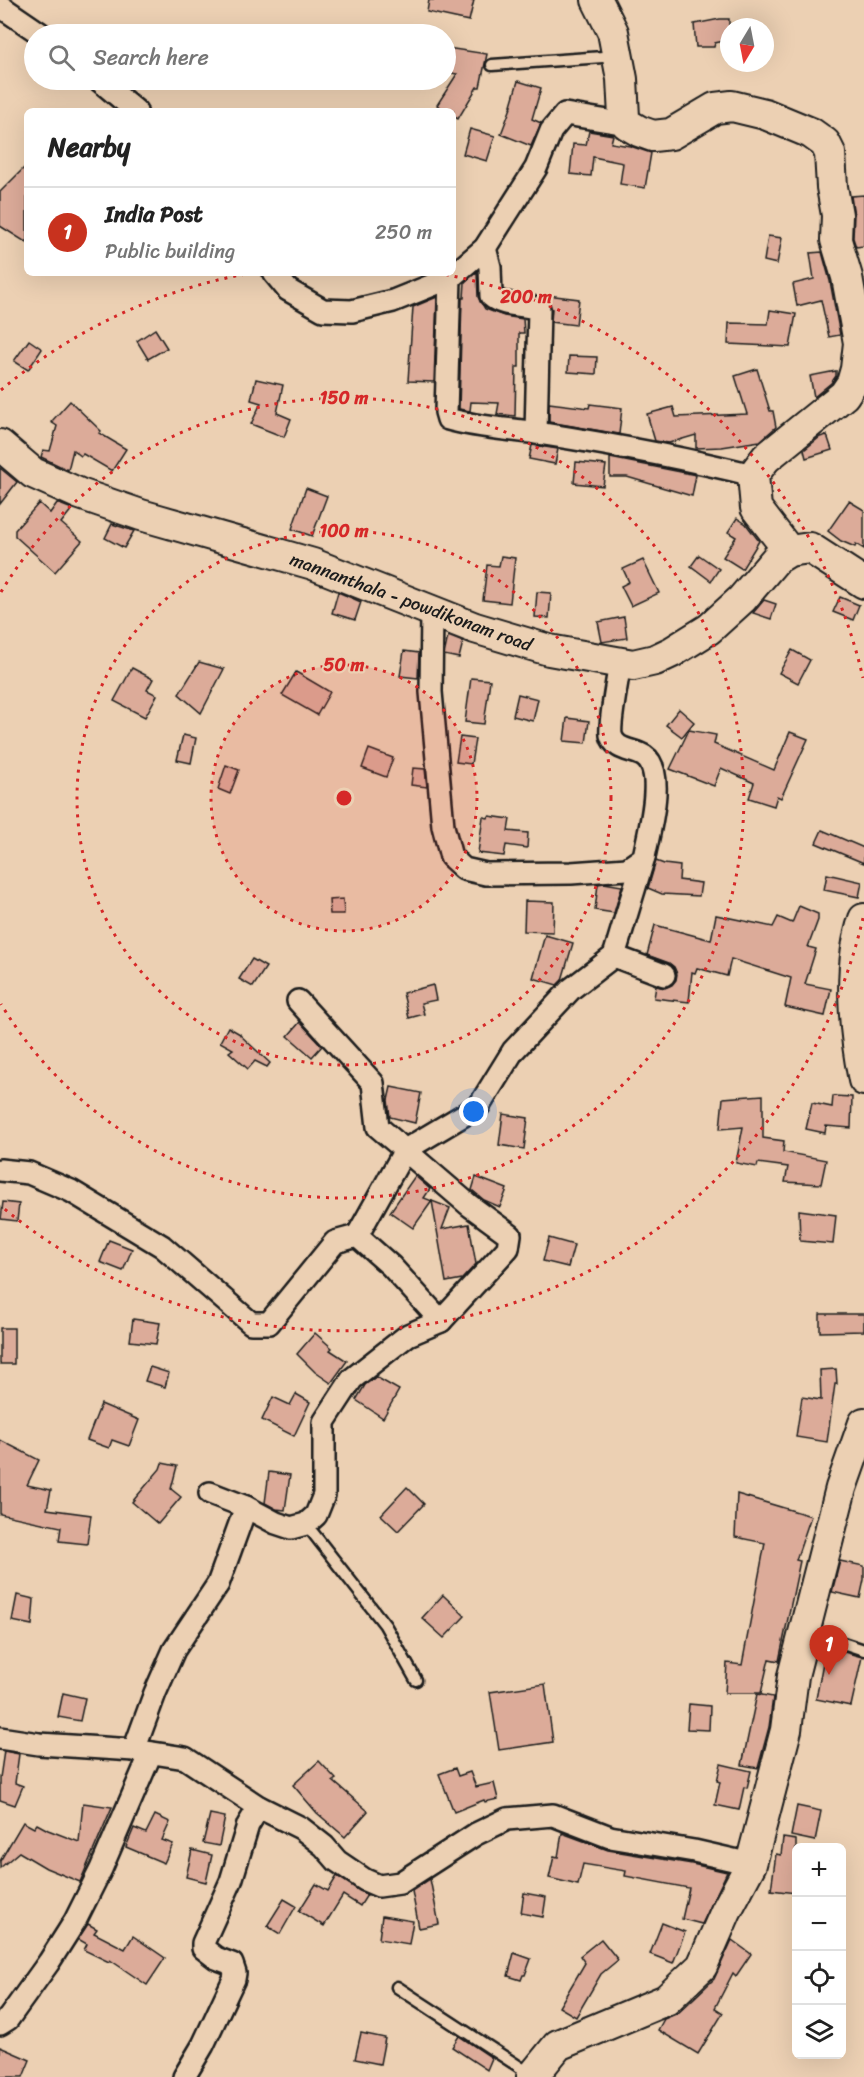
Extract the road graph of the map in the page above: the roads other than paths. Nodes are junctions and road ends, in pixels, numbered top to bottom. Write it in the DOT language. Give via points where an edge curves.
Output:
graph roads {
  1 [pos="597,0"];
  2 [pos="0,6"];
  3 [pos="26,24"];
  4 [pos="617,56"];
  5 [pos="492,65"];
  6 [pos="111,90"];
  7 [pos="132,108"];
  8 [pos="627,124"];
  9 [pos="485,248"];
  10 [pos="456,273"];
  11 [pos="276,276"];
  12 [pos="452,276"];
  13 [pos="450,278"];
  14 [pos="536,433"];
  15 [pos="0,446"];
  16 [pos="753,475"];
  17 [pos="789,551"];
  18 [pos="864,583"];
  19 [pos="432,612"];
  20 [pos="620,662"];
  21 [pos="644,857"];
  22 [pos="864,919"];
  23 [pos="614,956"];
  24 [pos="664,975"];
  25 [pos="298,1001"];
  26 [pos="864,1080"];
  27 [pos="405,1150"];
  28 [pos="0,1170"];
  29 [pos="357,1236"];
  30 [pos="441,1321"];
  31 [pos="864,1423"];
  32 [pos="210,1493"];
  33 [pos="246,1507"];
  34 [pos="306,1524"];
  35 [pos="806,1631"];
  36 [pos="864,1650"];
  37 [pos="416,1680"];
  38 [pos="0,1738"];
  39 [pos="143,1752"];
  40 [pos="259,1807"];
  41 [pos="751,1863"];
  42 [pos="397,1987"];
  43 [pos="0,2024"];
  44 [pos="532,2076"];
  45 [pos="184,2077"];
  1 -- 4 [label="main road" via="613,32"];
  2 -- 3 [label="street"];
  4 -- 5 [label="lane"];
  4 -- 8 [label="main road"];
  6 -- 7 [label="street"];
  8 -- 9 [label="street" via="565,114 551,131 536,168"];
  8 -- 16 [label="main road" via="652,136 671,134 715,108 732,106 765,114 811,133 825,143 830,153 836,240 847,277 858,343 856,369 844,395 766,458"];
  9 -- 10 [label="street"];
  9 -- 14 [label="street" via="491,296 496,301 539,309"];
  11 -- 13 [label="street" via="288,290 323,310 352,311 393,301"];
  12 -- 13 [label="street"];
  13 -- 14 [label="street" via="448,419"];
  14 -- 16 [label="street" via="699,461"];
  15 -- 19 [label="main road, mannanthala - powdikonam road" via="33,473 80,495 313,564"];
  16 -- 17 [label="main road" via="756,507"];
  17 -- 18 [label="main road" via="810,548"];
  17 -- 20 [label="main road, mannanthala - powdikonam road" via="776,559 742,599 709,629 655,660 633,665"];
  19 -- 20 [label="main road, mannanthala - powdikonam road" via="549,650"];
  19 -- 21 [label="street" via="430,692 443,826 451,857 464,869 486,874 627,869"];
  20 -- 21 [label="street" via="612,737 623,750 650,761 655,773"];
  21 -- 23 [label="street"];
  22 -- 26 [label="main road" via="854,968"];
  23 -- 24 [label="street"];
  23 -- 27 [label="street" via="571,989 513,1051 479,1106"];
  25 -- 27 [label="street" via="373,1083 378,1127"];
  27 -- 29 [label="street"];
  27 -- 30 [label="street" via="510,1235 508,1248"];
  28 -- 29 [label="street" via="29,1173 71,1191 162,1246 251,1323 269,1323 335,1242"];
  29 -- 30 [label="street" via="392,1266"];
  30 -- 34 [label="street" via="408,1335 352,1379 324,1422 324,1495 316,1515"];
  31 -- 35 [label="main road" via="841,1488"];
  32 -- 33 [label="street"];
  33 -- 34 [label="street" via="291,1528"];
  33 -- 39 [label="street" via="218,1584 174,1650 154,1693"];
  34 -- 37 [label="lane" via="385,1625"];
  35 -- 36 [label="lane"];
  35 -- 41 [label="main road" via="793,1676 786,1730"];
  38 -- 39 [label="street"];
  39 -- 40 [label="street" via="185,1758"];
  39 -- 43 [label="street" via="101,1869 75,1922 8,2019"];
  40 -- 41 [label="street" via="301,1828 337,1862 379,1886 400,1883 476,1834 507,1820 544,1815 610,1837"];
  40 -- 45 [label="street" via="248,1825 231,1881 203,1943 207,1952 232,1964 234,1979"];
  41 -- 44 [label="main road" via="702,1966 666,2000 558,2045"];
  42 -- 44 [label="lane"];
}
